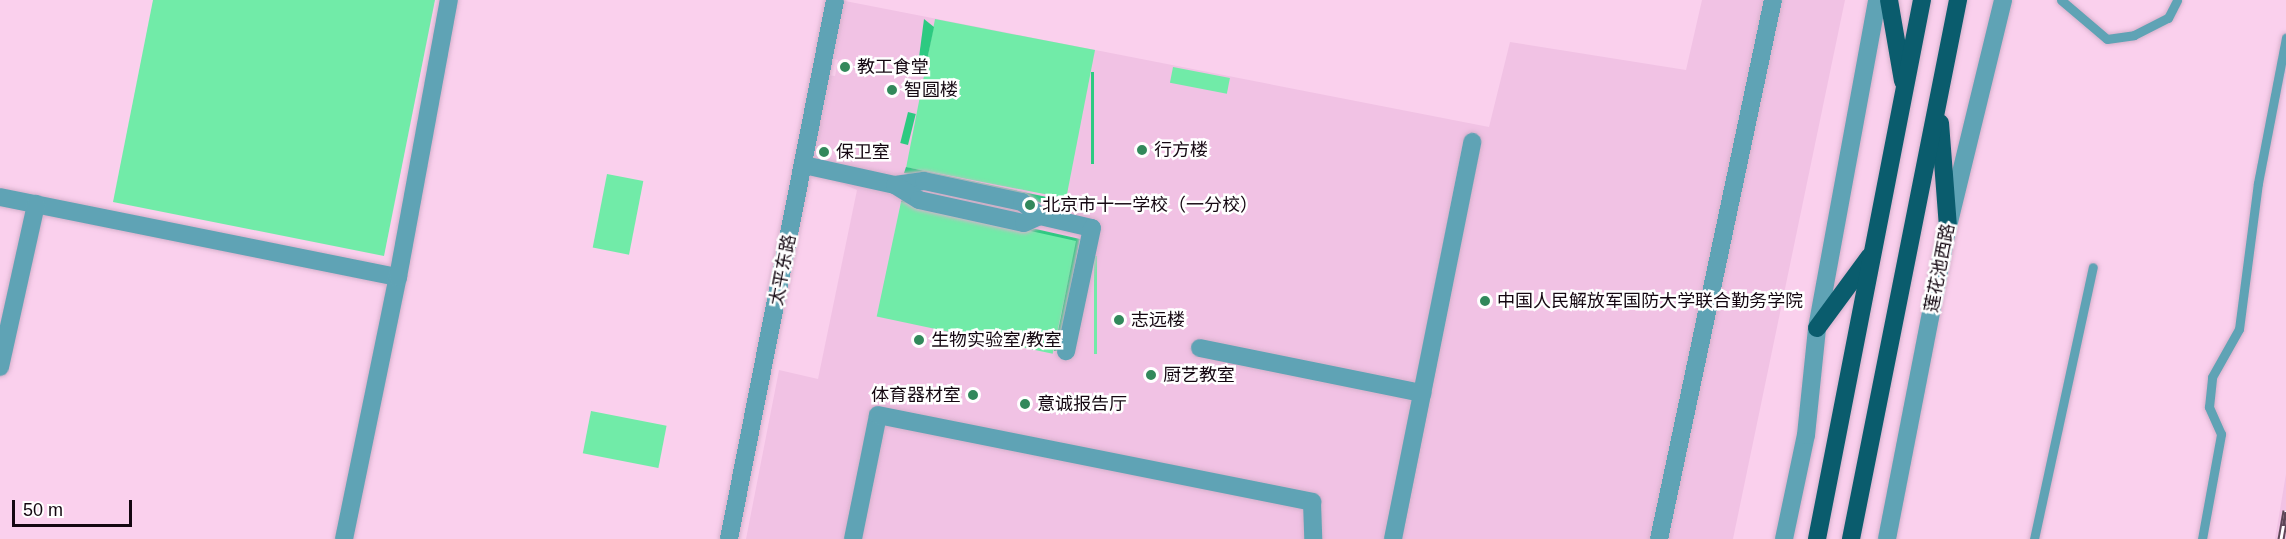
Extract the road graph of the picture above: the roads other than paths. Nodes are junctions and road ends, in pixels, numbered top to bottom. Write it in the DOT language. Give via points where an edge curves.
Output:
graph roads {
  1 [pos="449,0"];
  2 [pos="835,0"];
  3 [pos="1773,0"];
  4 [pos="1877,0"];
  5 [pos="1889,0"];
  6 [pos="1922,0"];
  7 [pos="1958,0"];
  8 [pos="2003,0"];
  9 [pos="2061,0"];
  10 [pos="2177,0"];
  11 [pos="2286,38"];
  12 [pos="1904,92"];
  13 [pos="1938,100"];
  14 [pos="1472,141"];
  15 [pos="804,165"];
  16 [pos="0,197"];
  17 [pos="36,204"];
  18 [pos="1948,226"];
  19 [pos="1874,249"];
  20 [pos="2093,267"];
  21 [pos="398,277"];
  22 [pos="1817,328"];
  23 [pos="1200,348"];
  24 [pos="1066,351"];
  25 [pos="0,367"];
  26 [pos="1422,393"];
  27 [pos="344,539"];
  28 [pos="729,539"];
  29 [pos="853,539"];
  30 [pos="1313,539"];
  31 [pos="1393,539"];
  32 [pos="1659,539"];
  33 [pos="1784,539"];
  34 [pos="1817,539"];
  35 [pos="1851,539"];
  36 [pos="1887,539"];
  37 [pos="2034,539"];
  38 [pos="2202,539"];
  1 -- 21 [label="street"];
  2 -- 15 [label="street, 太平东路"];
  3 -- 32 [label="street"];
  4 -- 22 [label="street"];
  5 -- 12 [label="highway"];
  6 -- 12 [label="highway"];
  7 -- 13 [label="highway, 莲花池西路"];
  8 -- 18 [label="street, 莲花池西路"];
  9 -- 10 [label="lane" via="2107,39 2134,35 2168,18"];
  11 -- 38 [label="lane" via="2259,183 2239,329 2212,377 2210,407 2221,434"];
  12 -- 19 [label="highway"];
  13 -- 18 [label="highway"];
  13 -- 35 [label="highway, 莲花池西路"];
  14 -- 26 [label="street"];
  15 -- 24 [label="street" via="895,185 933,182 1028,203 1040,216 1092,228"];
  15 -- 28 [label="street, 太平东路"];
  16 -- 17 [label="street"];
  17 -- 21 [label="street"];
  17 -- 25 [label="street"];
  18 -- 36 [label="street, 莲花池西路"];
  19 -- 22 [label="highway"];
  19 -- 34 [label="highway"];
  20 -- 37 [label="lane"];
  21 -- 27 [label="street"];
  22 -- 33 [label="street" via="1806,435"];
  23 -- 26 [label="street"];
  26 -- 31 [label="street"];
  29 -- 30 [label="street" via="878,415 1312,502"];
}
